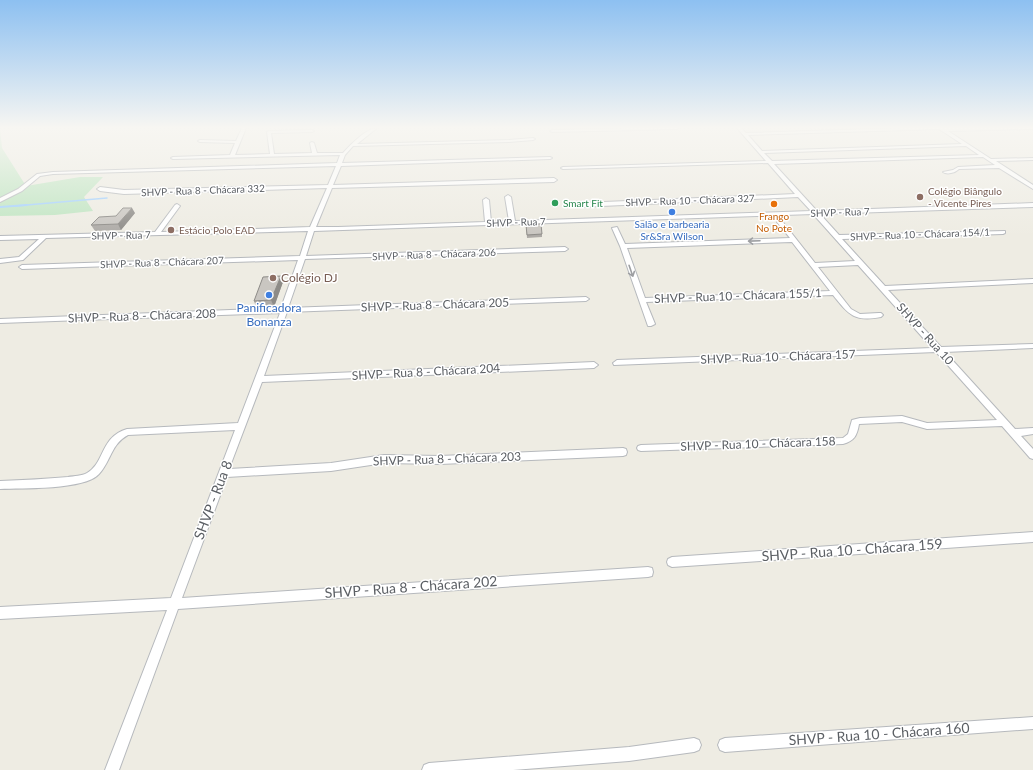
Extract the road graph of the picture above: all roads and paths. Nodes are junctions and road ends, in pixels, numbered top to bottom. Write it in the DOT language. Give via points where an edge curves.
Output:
graph roads {
  1 [pos="371,164"];
  2 [pos="703,164"];
  3 [pos="772,164"];
  4 [pos="997,164"];
  5 [pos="339,165"];
  6 [pos="1000,166"];
  7 [pos="563,168"];
  8 [pos="945,172"];
  9 [pos="554,180"];
  10 [pos="330,186"];
  11 [pos="1033,187"];
  12 [pos="100,189"];
  13 [pos="800,195"];
  14 [pos="508,197"];
  15 [pos="0,200"];
  16 [pos="486,200"];
  17 [pos="580,205"];
  18 [pos="177,206"];
  19 [pos="1033,206"];
  20 [pos="816,213"];
  21 [pos="780,222"];
  22 [pos="512,223"];
  23 [pos="488,224"];
  24 [pos="312,228"];
  25 [pos="615,228"];
  26 [pos="1003,232"];
  27 [pos="156,234"];
  28 [pos="44,237"];
  29 [pos="836,237"];
  30 [pos="0,238"];
  31 [pos="793,240"];
  32 [pos="623,246"];
  33 [pos="565,249"];
  34 [pos="303,258"];
  35 [pos="0,261"];
  36 [pos="860,263"];
  37 [pos="813,265"];
  38 [pos="22,267"];
  39 [pos="1033,281"];
  40 [pos="883,288"];
  41 [pos="835,293"];
  42 [pos="586,299"];
  43 [pos="642,300"];
  44 [pos="284,311"];
  45 [pos="879,315"];
  46 [pos="0,321"];
  47 [pos="650,324"];
  48 [pos="1033,346"];
  49 [pos="939,350"];
  50 [pos="616,363"];
  51 [pos="594,365"];
  52 [pos="258,380"];
  53 [pos="1005,423"];
  54 [pos="241,426"];
  55 [pos="1033,431"];
  56 [pos="1013,433"];
  57 [pos="641,448"];
  58 [pos="623,452"];
  59 [pos="1033,455"];
  60 [pos="224,473"];
  61 [pos="0,485"];
  62 [pos="1033,537"];
  63 [pos="672,562"];
  64 [pos="648,572"];
  65 [pos="174,603"];
  66 [pos="0,613"];
  67 [pos="1033,723"];
  68 [pos="694,745"];
  69 [pos="725,745"];
  70 [pos="112,770"];
  71 [pos="429,770"];
  1 -- 5 [label="street"];
  2 -- 7 [label="street"];
  3 -- 13 [label="street, SHVP - Rua 10"];
  4 -- 6 [label="street"];
  5 -- 10 [label="street, SHVP - Rua 8"];
  5 -- 15 [label="street" via="58,172 41,174 20,190"];
  6 -- 8 [label="street" via="958,168"];
  6 -- 11 [label="street"];
  9 -- 10 [label="street, SHVP - Rua 8 - Chácara 332"];
  10 -- 12 [label="street, SHVP - Rua 8 - Chácara 332" via="118,192"];
  10 -- 24 [label="street, SHVP - Rua 8"];
  13 -- 17 [label="street, SHVP - Rua 10 - Chácara 327"];
  13 -- 20 [label="street, SHVP - Rua 10"];
  14 -- 22 [label="street"];
  16 -- 23 [label="street"];
  18 -- 27 [label="street"];
  19 -- 20 [label="street, SHVP - Rua 7"];
  20 -- 22 [label="street, SHVP - Rua 7"];
  20 -- 29 [label="street, SHVP - Rua 10"];
  21 -- 31 [label="street, SHVP - Rua 10 - Chácara 155/1"];
  22 -- 23 [label="street, SHVP - Rua 7"];
  23 -- 24 [label="street, SHVP - Rua 7"];
  24 -- 27 [label="street, SHVP - Rua 7"];
  24 -- 34 [label="street, SHVP - Rua 8"];
  25 -- 32 [label="street, SHVP - Rua 10 - Chácara 155/1"];
  26 -- 29 [label="street, SHVP - Rua 10 - Chácara 154/1"];
  27 -- 28 [label="street, SHVP - Rua 7"];
  28 -- 30 [label="street, SHVP - Rua 7"];
  28 -- 35 [label="street" via="21,259"];
  29 -- 36 [label="street, SHVP - Rua 10"];
  31 -- 32 [label="street, one-way"];
  31 -- 37 [label="street, SHVP - Rua 10 - Chácara 155/1"];
  32 -- 43 [label="street, SHVP - Rua 10 - Chácara 155/1, one-way"];
  33 -- 34 [label="street, SHVP - Rua 8 - Chácara 206"];
  34 -- 38 [label="street, SHVP - Rua 8 - Chácara 207"];
  34 -- 44 [label="street, SHVP - Rua 8"];
  36 -- 37 [label="street"];
  36 -- 40 [label="street, SHVP - Rua 10"];
  37 -- 41 [label="street, SHVP - Rua 10 - Chácara 155/1"];
  39 -- 40 [label="street"];
  40 -- 49 [label="street, SHVP - Rua 10"];
  41 -- 43 [label="street, SHVP - Rua 10 - Chácara 155/1"];
  41 -- 45 [label="street, SHVP - Rua 10 - Chácara 155/1" via="853,314"];
  42 -- 44 [label="street, SHVP - Rua 8 - Chácara 205"];
  43 -- 47 [label="street, SHVP - Rua 10 - Chácara 155/1"];
  44 -- 46 [label="street, SHVP - Rua 8 - Chácara 208"];
  44 -- 52 [label="street, SHVP - Rua 8"];
  48 -- 49 [label="street, SHVP - Rua 10 - Chácara 157"];
  49 -- 50 [label="street, SHVP - Rua 10 - Chácara 157"];
  49 -- 53 [label="street, SHVP - Rua 10"];
  51 -- 52 [label="street, SHVP - Rua 8 - Chácara 204"];
  52 -- 54 [label="street, SHVP - Rua 8"];
  53 -- 56 [label="street, SHVP - Rua 10"];
  53 -- 57 [label="street, SHVP - Rua 10 - Chácara 158" via="927,426 902,419 860,421 855,422 852,436 843,441"];
  54 -- 60 [label="street, SHVP - Rua 8"];
  54 -- 61 [label="street" via="127,432 115,439 94,473 87,478"];
  55 -- 56 [label="street"];
  56 -- 59 [label="street, SHVP - Rua 10"];
  58 -- 60 [label="street, SHVP - Rua 8 - Chácara 203" via="440,460 384,459 331,467"];
  60 -- 65 [label="street, SHVP - Rua 8"];
  62 -- 63 [label="street, SHVP - Rua 10 - Chácara 159"];
  64 -- 65 [label="street, SHVP - Rua 8 - Chácara 202"];
  65 -- 66 [label="street, SHVP - Rua 8 - Chácara 202"];
  65 -- 70 [label="street, SHVP - Rua 8"];
  67 -- 69 [label="street, SHVP - Rua 10 - Chácara 160"];
  68 -- 71 [label="street" via="629,754"];
}
